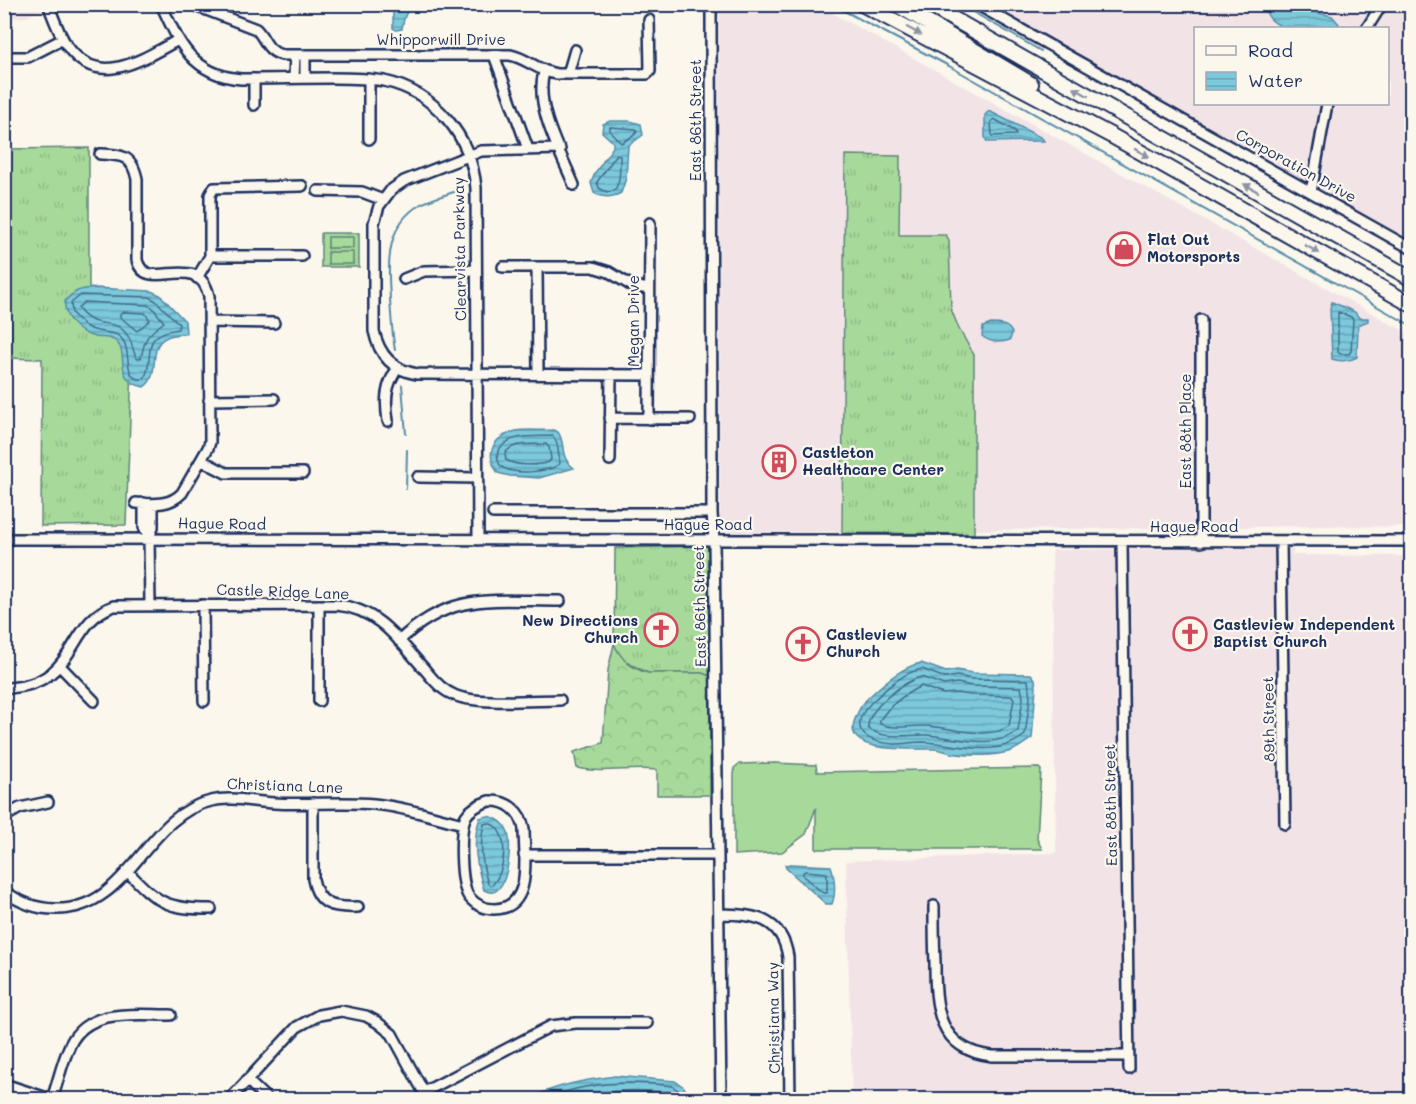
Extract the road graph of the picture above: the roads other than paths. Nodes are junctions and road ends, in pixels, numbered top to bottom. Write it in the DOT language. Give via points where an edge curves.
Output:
graph roads {
  1 [pos="48,4"];
  2 [pos="161,4"];
  3 [pos="191,4"];
  4 [pos="711,4"];
  5 [pos="862,4"];
  6 [pos="896,4"];
  7 [pos="927,4"];
  8 [pos="976,4"];
  9 [pos="1382,4"];
  10 [pos="649,20"];
  11 [pos="1368,27"];
  12 [pos="63,39"];
  13 [pos="178,40"];
  14 [pos="574,50"];
  15 [pos="300,55"];
  16 [pos="494,55"];
  17 [pos="13,57"];
  18 [pos="544,72"];
  19 [pos="568,74"];
  20 [pos="294,78"];
  21 [pos="305,78"];
  22 [pos="254,79"];
  23 [pos="369,79"];
  24 [pos="254,105"];
  25 [pos="1327,105"];
  26 [pos="1112,136"];
  27 [pos="369,139"];
  28 [pos="560,149"];
  29 [pos="528,150"];
  30 [pos="100,154"];
  31 [pos="469,155"];
  32 [pos="574,185"];
  33 [pos="302,186"];
  34 [pos="318,191"];
  35 [pos="1311,192"];
  36 [pos="382,200"];
  37 [pos="650,223"];
  38 [pos="1412,249"];
  39 [pos="210,256"];
  40 [pos="302,256"];
  41 [pos="503,267"];
  42 [pos="537,267"];
  43 [pos="476,270"];
  44 [pos="197,278"];
  45 [pos="404,279"];
  46 [pos="1412,279"];
  47 [pos="649,289"];
  48 [pos="1412,305"];
  49 [pos="1201,320"];
  50 [pos="209,322"];
  51 [pos="274,323"];
  52 [pos="398,368"];
  53 [pos="477,374"];
  54 [pos="538,374"];
  55 [pos="611,375"];
  56 [pos="649,375"];
  57 [pos="274,399"];
  58 [pos="209,400"];
  59 [pos="610,418"];
  60 [pos="649,419"];
  61 [pos="690,419"];
  62 [pos="388,421"];
  63 [pos="201,460"];
  64 [pos="610,460"];
  65 [pos="303,473"];
  66 [pos="418,477"];
  67 [pos="477,478"];
  68 [pos="493,513"];
  69 [pos="712,513"];
  70 [pos="149,538"];
  71 [pos="4,539"];
  72 [pos="478,540"];
  73 [pos="714,540"];
  74 [pos="1412,541"];
  75 [pos="1122,542"];
  76 [pos="1201,542"];
  77 [pos="1281,542"];
  78 [pos="560,601"];
  79 [pos="150,605"];
  80 [pos="203,605"];
  81 [pos="320,605"];
  82 [pos="399,641"];
  83 [pos="60,666"];
  84 [pos="4,688"];
  85 [pos="560,700"];
  86 [pos="93,701"];
  87 [pos="204,701"];
  88 [pos="320,701"];
  89 [pos="48,802"];
  90 [pos="313,803"];
  91 [pos="4,817"];
  92 [pos="463,824"];
  93 [pos="1285,824"];
  94 [pos="524,855"];
  95 [pos="718,855"];
  96 [pos="127,871"];
  97 [pos="4,891"];
  98 [pos="934,906"];
  99 [pos="358,907"];
  100 [pos="211,909"];
  101 [pos="719,914"];
  102 [pos="171,1015"];
  103 [pos="647,1023"];
  104 [pos="1129,1056"];
  105 [pos="1129,1069"];
  106 [pos="247,1080"];
  107 [pos="4,1084"];
  108 [pos="426,1096"];
  109 [pos="53,1099"];
  110 [pos="229,1100"];
  111 [pos="268,1100"];
  112 [pos="721,1100"];
  113 [pos="790,1100"];
  1 -- 12 [label="street"];
  2 -- 13 [label="street, Clearvista Parkway"];
  3 -- 15 [label="street, Whipporwill Drive" via="256,29 273,52"];
  4 -- 69 [label="street, East 86th Street"];
  5 -- 26 [label="highway, one-way"];
  6 -- 26 [label="highway" via="1023,78"];
  46 -- 7 [label="highway, one-way"];
  8 -- 35 [label="street, Corporation Drive"];
  9 -- 11 [label="street"];
  10 -- 19 [label="street, Whipporwill Drive" via="647,74"];
  12 -- 13 [label="street" via="80,58 110,69 131,64"];
  12 -- 17 [label="street" via="28,57"];
  13 -- 22 [label="street, Clearvista Parkway" via="192,58 210,71 231,78"];
  14 -- 19 [label="street"];
  15 -- 16 [label="street, Whipporwill Drive"];
  15 -- 20 [label="street"];
  15 -- 21 [label="street"];
  16 -- 18 [label="street, Whipporwill Drive" via="520,58"];
  16 -- 29 [label="street"];
  18 -- 19 [label="street, Whipporwill Drive"];
  18 -- 28 [label="street" via="542,101"];
  20 -- 21 [label="street, Clearvista Parkway"];
  20 -- 22 [label="street, Clearvista Parkway"];
  21 -- 23 [label="street, Clearvista Parkway"];
  22 -- 24 [label="street"];
  23 -- 27 [label="street"];
  23 -- 31 [label="street, Clearvista Parkway" via="400,86 430,102 456,130"];
  25 -- 35 [label="street"];
  26 -- 48 [label="highway, one-way"];
  28 -- 29 [label="street"];
  28 -- 32 [label="street"];
  29 -- 31 [label="street" via="488,150"];
  30 -- 44 [label="street" via="121,155 135,169 139,269 153,276 183,272"];
  31 -- 36 [label="street" via="404,181"];
  31 -- 43 [label="street, Clearvista Parkway" via="476,188"];
  33 -- 39 [label="street" via="213,189"];
  34 -- 36 [label="street" via="362,192"];
  35 -- 38 [label="street, Corporation Drive"];
  36 -- 52 [label="street" via="374,224 374,331 385,357"];
  37 -- 47 [label="street, Megan Drive"];
  39 -- 40 [label="street"];
  39 -- 44 [label="street"];
  41 -- 42 [label="street"];
  42 -- 47 [label="street" via="593,267 632,286"];
  42 -- 54 [label="street"];
  43 -- 45 [label="street" via="424,271"];
  43 -- 53 [label="street, Clearvista Parkway"];
  44 -- 50 [label="street" via="209,293"];
  47 -- 56 [label="street, Megan Drive"];
  49 -- 76 [label="street, East 88th Place"];
  50 -- 51 [label="street"];
  50 -- 58 [label="street"];
  52 -- 53 [label="street" via="417,374"];
  52 -- 62 [label="street" via="387,388"];
  53 -- 54 [label="street"];
  53 -- 67 [label="street, Clearvista Parkway"];
  54 -- 55 [label="street"];
  55 -- 56 [label="street"];
  55 -- 59 [label="street"];
  56 -- 60 [label="street, Megan Drive"];
  57 -- 58 [label="street"];
  58 -- 63 [label="street" via="210,441"];
  59 -- 60 [label="street"];
  59 -- 64 [label="street"];
  60 -- 61 [label="street"];
  63 -- 65 [label="street" via="226,473"];
  63 -- 70 [label="street" via="179,496 170,502 144,503 144,527"];
  66 -- 67 [label="street"];
  67 -- 72 [label="street, Clearvista Parkway"];
  68 -- 69 [label="street, Hague Road"];
  69 -- 73 [label="street, East 86th Street"];
  70 -- 71 [label="street, Hague Road"];
  70 -- 72 [label="street, Hague Road"];
  70 -- 79 [label="street"];
  72 -- 73 [label="street, Hague Road"];
  73 -- 75 [label="street, Hague Road"];
  73 -- 95 [label="street, East 86th Street"];
  74 -- 77 [label="street, Hague Road"];
  75 -- 76 [label="street, Hague Road"];
  75 -- 104 [label="street, East 88th Street"];
  76 -- 77 [label="street, Hague Road"];
  77 -- 93 [label="street, 89th Street"];
  78 -- 82 [label="street" via="483,601 458,605 428,617"];
  79 -- 80 [label="street, Castle Ridge Lane"];
  79 -- 83 [label="street, Castle Ridge Lane" via="116,606 100,613"];
  80 -- 81 [label="street, Castle Ridge Lane"];
  80 -- 87 [label="street"];
  81 -- 82 [label="street, Castle Ridge Lane" via="347,606 365,612"];
  81 -- 88 [label="street"];
  82 -- 85 [label="street, Castle Ridge Lane" via="435,681 456,696 475,700"];
  83 -- 84 [label="street, Castle Ridge Lane" via="34,683"];
  83 -- 86 [label="street"];
  89 -- 91 [label="street" via="20,808"];
  90 -- 92 [label="street, Christiana Lane" via="389,806"];
  90 -- 96 [label="street, Christiana Lane" via="233,798 202,803 171,821"];
  90 -- 99 [label="street" via="316,891 333,906"];
  92 -- 94 [label="street" via="470,812 483,803 507,804 522,820"];
  92 -- 94 [label="street" via="464,888 481,906 500,908 516,899 524,882"];
  94 -- 95 [label="street"];
  95 -- 101 [label="street, East 86th Street"];
  96 -- 97 [label="street, Christiana Lane" via="103,895 68,908 34,906"];
  96 -- 100 [label="street" via="165,904 183,909"];
  98 -- 104 [label="street" via="937,1008 945,1030 956,1042 973,1052 992,1056"];
  101 -- 112 [label="street, East 86th Street"];
  101 -- 113 [label="street, Christiana Way" via="759,917 773,926 784,941 788,957"];
  102 -- 109 [label="street" via="110,1016 88,1024 70,1046"];
  103 -- 108 [label="street" via="551,1026"];
  104 -- 105 [label="street, East 88th Street"];
  106 -- 108 [label="street" via="303,1023 322,1014 347,1012 372,1019 392,1035"];
  106 -- 110 [label="street"];
  106 -- 111 [label="street"];
  107 -- 109 [label="street"];
}
